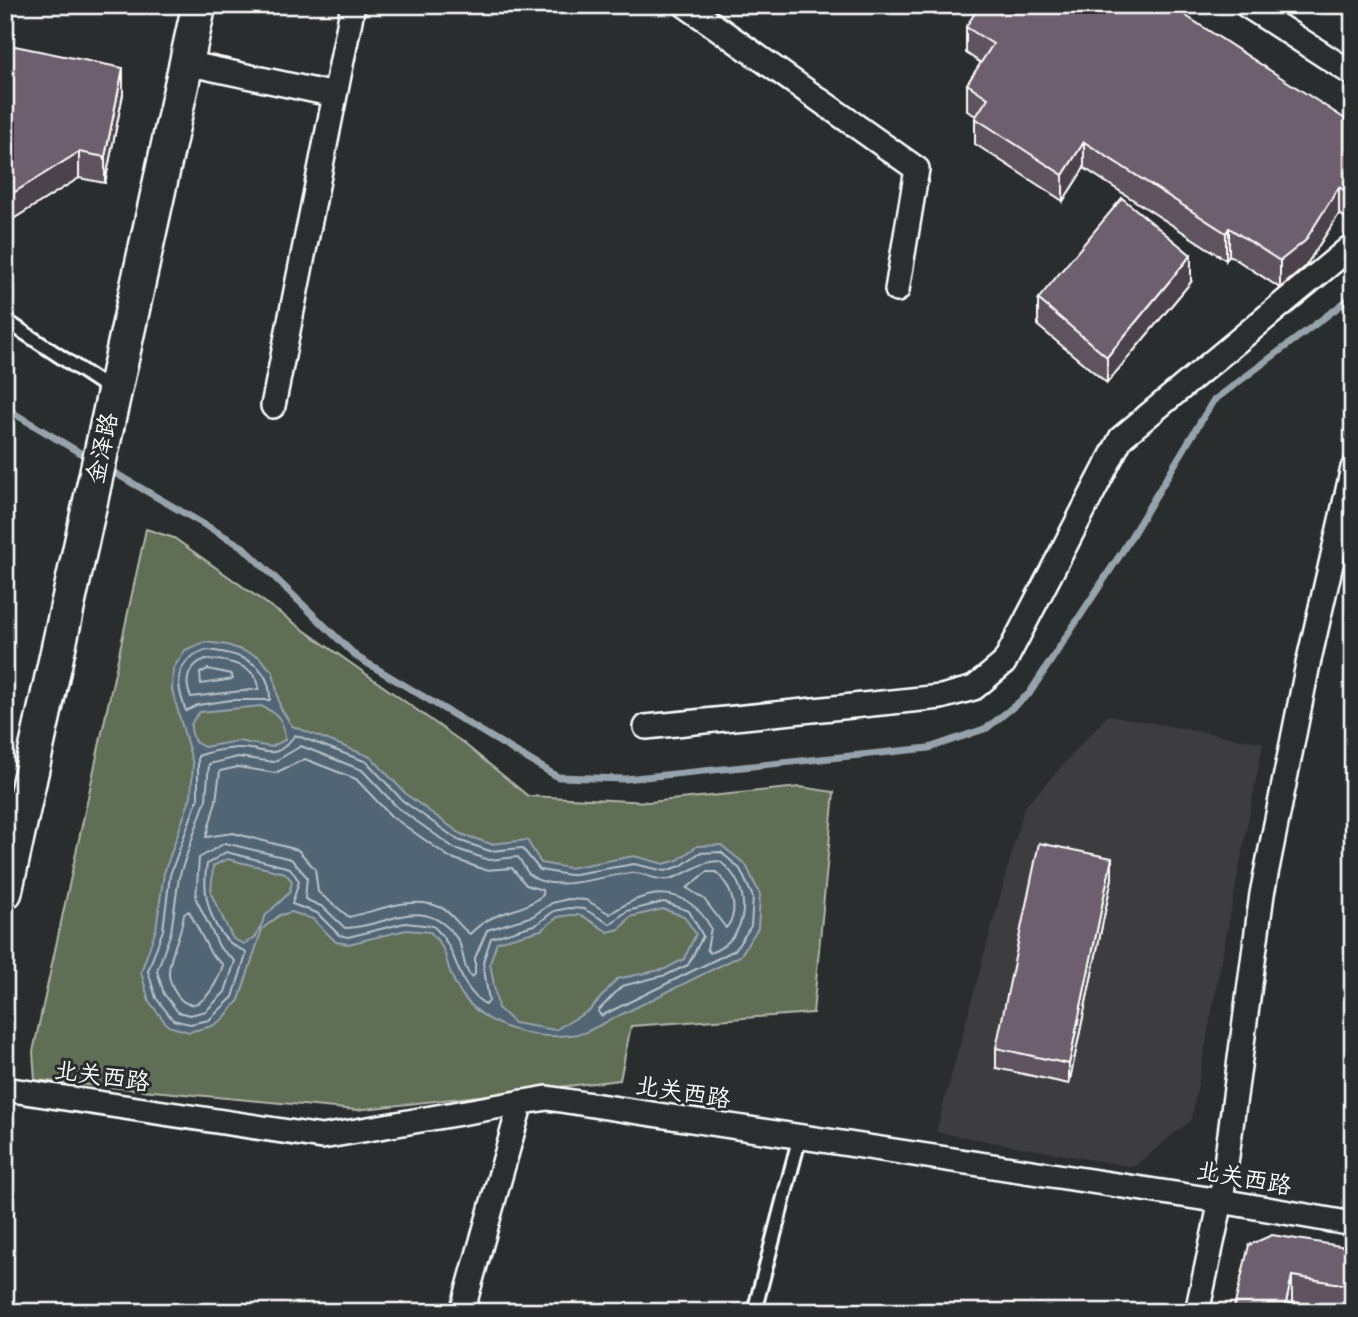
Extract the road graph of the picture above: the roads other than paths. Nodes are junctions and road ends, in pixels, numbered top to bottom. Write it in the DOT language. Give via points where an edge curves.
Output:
graph roads {
  1 [pos="199,5"];
  2 [pos="353,5"];
  3 [pos="685,5"];
  4 [pos="1246,5"];
  5 [pos="186,63"];
  6 [pos="1353,74"];
  7 [pos="335,95"];
  8 [pos="1353,246"];
  9 [pos="897,290"];
  10 [pos="5,320"];
  11 [pos="114,392"];
  12 [pos="274,407"];
  13 [pos="1353,468"];
  14 [pos="646,727"];
  15 [pos="5,892"];
  16 [pos="5,1089"];
  17 [pos="521,1102"];
  18 [pos="800,1136"];
  19 [pos="1221,1201"];
  20 [pos="1353,1224"];
  21 [pos="462,1312"];
  22 [pos="754,1312"];
  23 [pos="1197,1312"];
  1 -- 5 [label="main road, 金泽路"];
  2 -- 7 [label="street"];
  3 -- 9 [label="street" via="917,169"];
  4 -- 6 [label="street"];
  5 -- 7 [label="street"];
  5 -- 11 [label="main road, 金泽路"];
  7 -- 12 [label="street"];
  8 -- 14 [label="street" via="1121,438 1004,663 974,688 941,697"];
  10 -- 11 [label="lane"];
  11 -- 15 [label="main road, 金泽路"];
  13 -- 19 [label="street" via="1262,894"];
  16 -- 17 [label="street, 北关西路" via="322,1137"];
  17 -- 18 [label="street, 北关西路" via="547,1098"];
  17 -- 21 [label="street"];
  18 -- 19 [label="street, 北关西路"];
  18 -- 22 [label="lane"];
  19 -- 20 [label="street, 北关西路"];
  19 -- 23 [label="street"];
}
